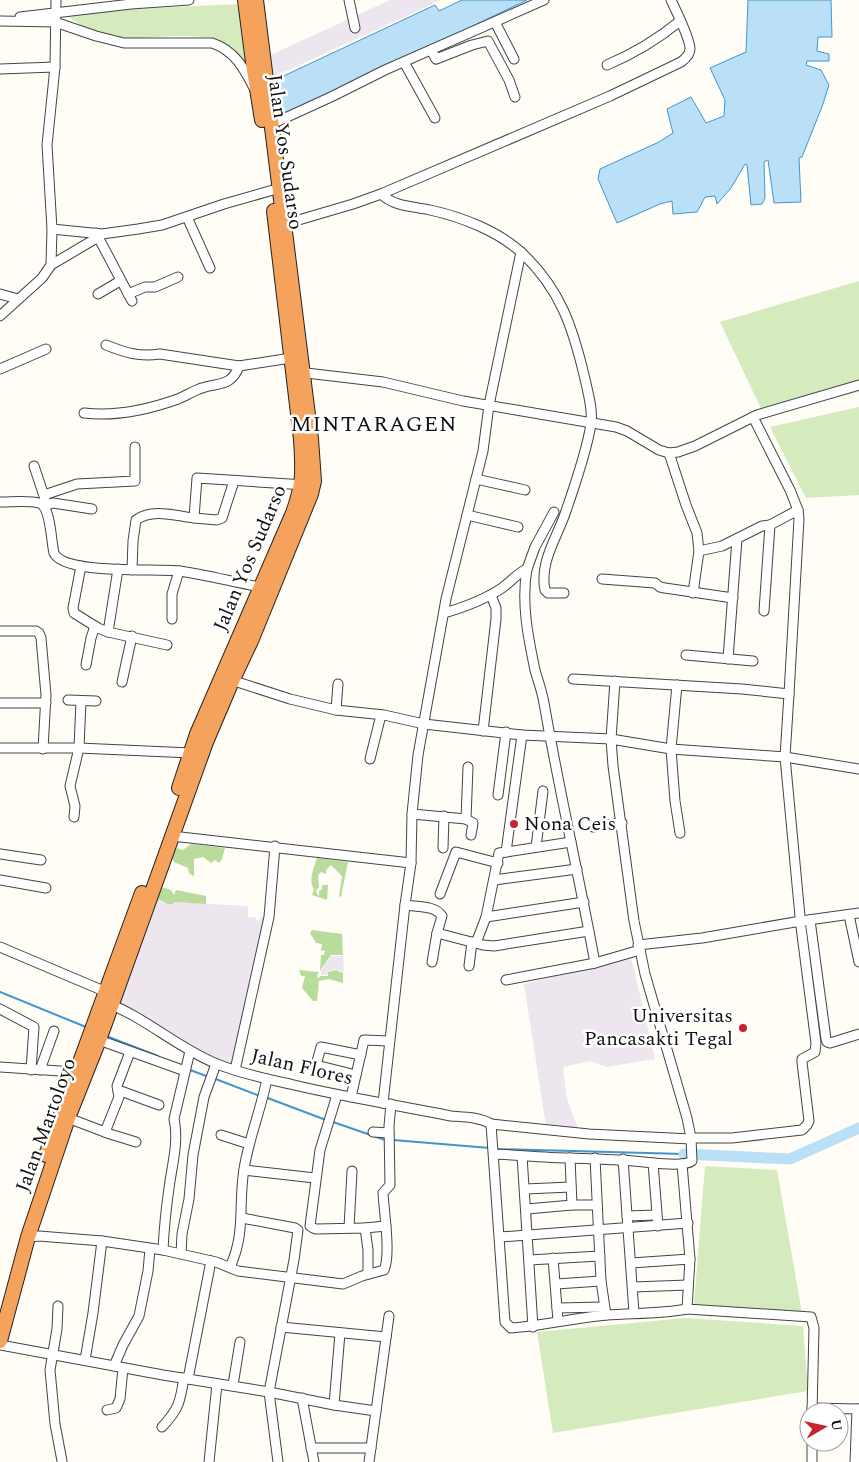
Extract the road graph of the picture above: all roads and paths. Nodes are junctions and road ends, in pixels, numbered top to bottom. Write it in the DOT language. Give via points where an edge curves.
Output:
graph roads {
  1 [pos="56,0"];
  2 [pos="189,0"];
  3 [pos="245,0"];
  4 [pos="256,0"];
  5 [pos="349,0"];
  6 [pos="544,0"];
  7 [pos="671,0"];
  8 [pos="55,17"];
  9 [pos="0,21"];
  10 [pos="680,21"];
  11 [pos="495,22"];
  12 [pos="355,28"];
  13 [pos="431,50"];
  14 [pos="514,59"];
  15 [pos="404,62"];
  16 [pos="606,65"];
  17 [pos="55,67"];
  18 [pos="0,69"];
  19 [pos="515,96"];
  20 [pos="259,100"];
  21 [pos="435,118"];
  22 [pos="272,124"];
  23 [pos="276,189"];
  24 [pos="381,194"];
  25 [pos="188,217"];
  26 [pos="285,224"];
  27 [pos="52,229"];
  28 [pos="98,235"];
  29 [pos="521,252"];
  30 [pos="51,265"];
  31 [pos="210,268"];
  32 [pos="178,277"];
  33 [pos="120,280"];
  34 [pos="0,294"];
  35 [pos="98,294"];
  36 [pos="18,299"];
  37 [pos="0,316"];
  38 [pos="106,345"];
  39 [pos="46,349"];
  40 [pos="239,366"];
  41 [pos="295,367"];
  42 [pos="0,369"];
  43 [pos="859,385"];
  44 [pos="489,405"];
  45 [pos="84,413"];
  46 [pos="754,417"];
  47 [pos="591,423"];
  48 [pos="135,447"];
  49 [pos="669,453"];
  50 [pos="34,466"];
  51 [pos="476,479"];
  52 [pos="234,481"];
  53 [pos="308,485"];
  54 [pos="525,490"];
  55 [pos="45,501"];
  56 [pos="0,502"];
  57 [pos="92,509"];
  58 [pos="798,510"];
  59 [pos="554,512"];
  60 [pos="467,514"];
  61 [pos="194,518"];
  62 [pos="770,525"];
  63 [pos="518,527"];
  64 [pos="738,539"];
  65 [pos="699,551"];
  66 [pos="81,566"];
  67 [pos="527,568"];
  68 [pos="118,569"];
  69 [pos="132,570"];
  70 [pos="179,571"];
  71 [pos="602,579"];
  72 [pos="260,587"];
  73 [pos="564,593"];
  74 [pos="693,593"];
  75 [pos="490,596"];
  76 [pos="733,598"];
  77 [pos="764,611"];
  78 [pos="444,613"];
  79 [pos="172,619"];
  80 [pos="95,626"];
  81 [pos="0,631"];
  82 [pos="108,632"];
  83 [pos="132,636"];
  84 [pos="167,645"];
  85 [pos="686,655"];
  86 [pos="728,659"];
  87 [pos="753,661"];
  88 [pos="86,666"];
  89 [pos="227,678"];
  90 [pos="573,678"];
  91 [pos="615,681"];
  92 [pos="122,682"];
  93 [pos="338,684"];
  94 [pos="677,685"];
  95 [pos="789,694"];
  96 [pos="68,700"];
  97 [pos="81,701"];
  98 [pos="96,701"];
  99 [pos="0,703"];
  100 [pos="46,703"];
  101 [pos="336,710"];
  102 [pos="381,715"];
  103 [pos="424,724"];
  104 [pos="483,731"];
  105 [pos="506,732"];
  106 [pos="522,735"];
  107 [pos="549,736"];
  108 [pos="611,739"];
  109 [pos="0,748"];
  110 [pos="43,748"];
  111 [pos="79,748"];
  112 [pos="671,749"];
  113 [pos="191,754"];
  114 [pos="785,757"];
  115 [pos="370,759"];
  116 [pos="468,767"];
  117 [pos="859,769"];
  118 [pos="543,791"];
  119 [pos="498,795"];
  120 [pos="412,814"];
  121 [pos="444,816"];
  122 [pos="74,817"];
  123 [pos="466,819"];
  124 [pos="622,823"];
  125 [pos="593,827"];
  126 [pos="680,833"];
  127 [pos="471,835"];
  128 [pos="172,836"];
  129 [pos="571,842"];
  130 [pos="275,846"];
  131 [pos="536,847"];
  132 [pos="443,848"];
  133 [pos="506,852"];
  134 [pos="0,854"];
  135 [pos="41,860"];
  136 [pos="411,863"];
  137 [pos="498,863"];
  138 [pos="577,870"];
  139 [pos="0,880"];
  140 [pos="494,880"];
  141 [pos="46,888"];
  142 [pos="440,894"];
  143 [pos="584,902"];
  144 [pos="405,905"];
  145 [pos="859,913"];
  146 [pos="486,916"];
  147 [pos="849,916"];
  148 [pos="810,920"];
  149 [pos="801,921"];
  150 [pos="589,930"];
  151 [pos="437,933"];
  152 [pos="474,943"];
  153 [pos="0,948"];
  154 [pos="639,948"];
  155 [pos="432,962"];
  156 [pos="859,962"];
  157 [pos="595,963"];
  158 [pos="469,966"];
  159 [pos="506,980"];
  160 [pos="110,996"];
  161 [pos="0,1009"];
  162 [pos="54,1031"];
  163 [pos="96,1034"];
  164 [pos="859,1034"];
  165 [pos="389,1041"];
  166 [pos="190,1051"];
  167 [pos="130,1052"];
  168 [pos="361,1055"];
  169 [pos="216,1064"];
  170 [pos="0,1067"];
  171 [pos="186,1067"];
  172 [pos="30,1070"];
  173 [pos="40,1070"];
  174 [pos="235,1070"];
  175 [pos="80,1074"];
  176 [pos="356,1075"];
  177 [pos="267,1079"];
  178 [pos="118,1090"];
  179 [pos="337,1095"];
  180 [pos="351,1097"];
  181 [pos="387,1103"];
  182 [pos="159,1105"];
  183 [pos="68,1118"];
  184 [pos="491,1124"];
  185 [pos="105,1132"];
  186 [pos="373,1132"];
  187 [pos="222,1135"];
  188 [pos="389,1137"];
  189 [pos="692,1141"];
  190 [pos="136,1142"];
  191 [pos="249,1144"];
  192 [pos="494,1153"];
  193 [pos="522,1156"];
  194 [pos="570,1158"];
  195 [pos="595,1158"];
  196 [pos="623,1160"];
  197 [pos="653,1163"];
  198 [pos="682,1164"];
  199 [pos="244,1170"];
  200 [pos="352,1172"];
  201 [pos="316,1178"];
  202 [pos="571,1188"];
  203 [pos="525,1189"];
  204 [pos="572,1205"];
  205 [pos="597,1205"];
  206 [pos="527,1209"];
  207 [pos="656,1215"];
  208 [pos="627,1216"];
  209 [pos="242,1218"];
  210 [pos="688,1223"];
  211 [pos="386,1226"];
  212 [pos="658,1226"];
  213 [pos="350,1228"];
  214 [pos="365,1228"];
  215 [pos="600,1229"];
  216 [pos="628,1229"];
  217 [pos="528,1234"];
  218 [pos="28,1237"];
  219 [pos="500,1237"];
  220 [pos="102,1241"];
  221 [pos="150,1249"];
  222 [pos="163,1250"];
  223 [pos="180,1254"];
  224 [pos="600,1256"];
  225 [pos="553,1258"];
  226 [pos="690,1259"];
  227 [pos="529,1260"];
  228 [pos="211,1261"];
  229 [pos="632,1263"];
  230 [pos="230,1268"];
  231 [pos="368,1274"];
  232 [pos="291,1277"];
  233 [pos="601,1281"];
  234 [pos="556,1284"];
  235 [pos="688,1285"];
  236 [pos="633,1287"];
  237 [pos="58,1306"];
  238 [pos="557,1308"];
  239 [pos="0,1309"];
  240 [pos="687,1309"];
  241 [pos="605,1311"];
  242 [pos="634,1314"];
  243 [pos="388,1316"];
  244 [pos="558,1321"];
  245 [pos="281,1326"];
  246 [pos="533,1326"];
  247 [pos="340,1332"];
  248 [pos="386,1338"];
  249 [pos="240,1342"];
  250 [pos="0,1343"];
  251 [pos="53,1355"];
  252 [pos="85,1360"];
  253 [pos="119,1367"];
  254 [pos="186,1378"];
  255 [pos="217,1384"];
  256 [pos="232,1386"];
  257 [pos="269,1392"];
  258 [pos="302,1398"];
  259 [pos="812,1402"];
  260 [pos="334,1405"];
  261 [pos="858,1409"];
  262 [pos="107,1410"];
  263 [pos="376,1411"];
  264 [pos="162,1427"];
  265 [pos="858,1440"];
  266 [pos="311,1448"];
  267 [pos="371,1448"];
  268 [pos="62,1461"];
  269 [pos="209,1462"];
  270 [pos="278,1462"];
  271 [pos="314,1462"];
  272 [pos="369,1462"];
  273 [pos="855,1462"];
  1 -- 8 [label="street"];
  2 -- 8 [label="street"];
  3 -- 20 [label="highway, Jalan Yos Sudarso"];
  4 -- 22 [label="highway, Jalan Yos Sudarso"];
  5 -- 12 [label="street"];
  6 -- 11 [label="street"];
  7 -- 10 [label="street"];
  8 -- 9 [label="street"];
  8 -- 17 [label="street"];
  8 -- 20 [label="street" via="96,36 124,43 208,42 217,45 231,53 240,64"];
  10 -- 16 [label="street" via="664,34"];
  10 -- 24 [label="street" via="690,49 681,62 610,96"];
  11 -- 13 [label="street"];
  11 -- 14 [label="street"];
  13 -- 15 [label="street"];
  13 -- 19 [label="street" via="436,59 488,41"];
  15 -- 21 [label="street"];
  15 -- 22 [label="street"];
  17 -- 18 [label="street"];
  17 -- 27 [label="street" via="47,144"];
  20 -- 23 [label="highway, Jalan Yos Sudarso"];
  22 -- 23 [label="highway, Jalan Yos Sudarso"];
  23 -- 25 [label="street"];
  23 -- 26 [label="highway, Jalan Yos Sudarso"];
  23 -- 41 [label="highway, Jalan Yos Sudarso"];
  24 -- 26 [label="street"];
  24 -- 29 [label="street" via="392,202 431,210 473,224"];
  25 -- 28 [label="street"];
  25 -- 31 [label="street"];
  26 -- 41 [label="highway, Jalan Yos Sudarso"];
  27 -- 28 [label="street"];
  27 -- 30 [label="street"];
  28 -- 30 [label="street"];
  28 -- 33 [label="street"];
  29 -- 44 [label="street"];
  29 -- 47 [label="street" via="548,283 570,322 588,390"];
  30 -- 36 [label="street" via="42,278"];
  32 -- 33 [label="street" via="155,287 145,287 130,298"];
  33 -- 35 [label="street"];
  34 -- 36 [label="street"];
  36 -- 37 [label="street"];
  38 -- 40 [label="street" via="136,355 160,354"];
  39 -- 42 [label="street"];
  40 -- 41 [label="street"];
  40 -- 45 [label="street" via="236,374 225,383 180,398 120,414"];
  41 -- 44 [label="street" via="398,384"];
  41 -- 53 [label="highway, Jalan Yos Sudarso" via="303,474"];
  43 -- 46 [label="street"];
  44 -- 47 [label="street"];
  44 -- 51 [label="street"];
  46 -- 49 [label="street" via="695,446"];
  46 -- 58 [label="street"];
  47 -- 49 [label="street" via="622,429"];
  47 -- 73 [label="street" via="543,578 545,590"];
  48 -- 55 [label="street" via="135,482 77,484"];
  49 -- 65 [label="street" via="696,529"];
  50 -- 55 [label="street"];
  51 -- 54 [label="street"];
  51 -- 60 [label="street"];
  52 -- 53 [label="street"];
  52 -- 61 [label="street" via="222,518"];
  52 -- 61 [label="street" via="197,478"];
  53 -- 72 [label="highway, Jalan Yos Sudarso"];
  53 -- 89 [label="highway, Jalan Yos Sudarso" via="308,505 251,641"];
  55 -- 56 [label="street"];
  55 -- 57 [label="street"];
  55 -- 66 [label="street" via="55,556 60,561"];
  58 -- 62 [label="street"];
  58 -- 95 [label="street"];
  59 -- 67 [label="street"];
  60 -- 63 [label="street"];
  60 -- 78 [label="street"];
  61 -- 69 [label="street" via="155,513 136,520"];
  62 -- 64 [label="street"];
  62 -- 77 [label="street"];
  64 -- 65 [label="street"];
  64 -- 76 [label="street"];
  65 -- 74 [label="street"];
  66 -- 68 [label="street"];
  66 -- 80 [label="street" via="73,611"];
  67 -- 75 [label="street"];
  67 -- 107 [label="street" via="526,620"];
  68 -- 69 [label="street"];
  68 -- 82 [label="street"];
  69 -- 70 [label="street"];
  70 -- 72 [label="street"];
  70 -- 79 [label="street" via="172,594"];
  71 -- 74 [label="street" via="655,583 660,587"];
  72 -- 89 [label="highway, Jalan Yos Sudarso"];
  74 -- 76 [label="street"];
  75 -- 78 [label="street"];
  75 -- 104 [label="street" via="496,608 496,619"];
  76 -- 86 [label="street"];
  78 -- 103 [label="street"];
  80 -- 82 [label="street"];
  80 -- 88 [label="street"];
  81 -- 100 [label="street" via="39,633"];
  82 -- 83 [label="street"];
  83 -- 84 [label="street"];
  83 -- 92 [label="street"];
  85 -- 86 [label="street"];
  86 -- 87 [label="street"];
  89 -- 101 [label="street"];
  89 -- 113 [label="highway, Jalan Yos Sudarso" via="197,734"];
  89 -- 128 [label="highway, Jalan Yos Sudarso"];
  90 -- 91 [label="street"];
  91 -- 94 [label="street"];
  91 -- 108 [label="street"];
  93 -- 101 [label="street"];
  94 -- 95 [label="street"];
  94 -- 112 [label="street"];
  95 -- 114 [label="street"];
  96 -- 97 [label="street"];
  97 -- 98 [label="street"];
  97 -- 111 [label="street"];
  99 -- 100 [label="street"];
  100 -- 110 [label="street"];
  101 -- 102 [label="street"];
  102 -- 103 [label="street"];
  102 -- 115 [label="street"];
  103 -- 104 [label="street"];
  103 -- 120 [label="street"];
  104 -- 105 [label="street"];
  105 -- 106 [label="street"];
  105 -- 119 [label="street"];
  106 -- 107 [label="street"];
  106 -- 133 [label="street"];
  107 -- 108 [label="street"];
  107 -- 129 [label="street"];
  108 -- 112 [label="street"];
  108 -- 124 [label="street"];
  109 -- 110 [label="street"];
  110 -- 111 [label="street"];
  111 -- 113 [label="street"];
  111 -- 122 [label="street" via="70,786"];
  112 -- 114 [label="street"];
  112 -- 126 [label="street"];
  113 -- 160 [label="highway, Jalan Yos Sudarso"];
  114 -- 117 [label="street"];
  114 -- 149 [label="street"];
  116 -- 123 [label="street"];
  118 -- 131 [label="street"];
  120 -- 121 [label="street"];
  120 -- 136 [label="street"];
  121 -- 123 [label="street"];
  121 -- 132 [label="street"];
  123 -- 127 [label="street" via="473,823"];
  124 -- 125 [label="street"];
  124 -- 154 [label="street"];
  128 -- 130 [label="street"];
  128 -- 160 [label="highway, Jalan Yos Sudarso"];
  129 -- 131 [label="street"];
  129 -- 138 [label="street"];
  130 -- 136 [label="street"];
  130 -- 174 [label="street" via="269,917"];
  131 -- 133 [label="street"];
  133 -- 137 [label="street" via="500,853"];
  134 -- 135 [label="street"];
  136 -- 144 [label="street"];
  137 -- 140 [label="street"];
  137 -- 142 [label="street" via="456,852"];
  138 -- 140 [label="street"];
  138 -- 143 [label="street"];
  139 -- 141 [label="street"];
  140 -- 146 [label="street"];
  143 -- 146 [label="street"];
  143 -- 150 [label="street"];
  144 -- 151 [label="street" via="439,912 442,916"];
  144 -- 165 [label="street"];
  145 -- 147 [label="street"];
  146 -- 152 [label="street"];
  147 -- 148 [label="street"];
  147 -- 156 [label="street"];
  148 -- 149 [label="street"];
  148 -- 164 [label="street" via="827,1042"];
  149 -- 154 [label="street"];
  149 -- 189 [label="street, Jalan Flores" via="816,1043 815,1052 802,1059 807,1125 802,1130"];
  150 -- 152 [label="street" via="494,946"];
  150 -- 157 [label="street"];
  151 -- 152 [label="street"];
  151 -- 155 [label="street"];
  152 -- 158 [label="street"];
  153 -- 160 [label="street, Jalan Flores"];
  154 -- 157 [label="street"];
  154 -- 189 [label="street"];
  157 -- 159 [label="street"];
  160 -- 163 [label="highway"];
  160 -- 166 [label="street, Jalan Flores"];
  161 -- 172 [label="street" via="34,1027"];
  162 -- 173 [label="street"];
  163 -- 167 [label="street"];
  163 -- 175 [label="highway"];
  165 -- 168 [label="street" via="365,1039"];
  165 -- 181 [label="street"];
  166 -- 169 [label="street, Jalan Flores"];
  166 -- 171 [label="street"];
  167 -- 171 [label="street"];
  167 -- 178 [label="street"];
  168 -- 176 [label="street"];
  168 -- 176 [label="street" via="321,1046 316,1066"];
  169 -- 174 [label="street, Jalan Flores"];
  169 -- 223 [label="street" via="204,1097"];
  170 -- 172 [label="street"];
  171 -- 222 [label="street" via="175,1115 175,1148"];
  172 -- 173 [label="street"];
  173 -- 175 [label="street"];
  174 -- 177 [label="street, Jalan Flores"];
  175 -- 183 [label="highway, Jalan Martoloyo"];
  175 -- 239 [label="highway" via="37,1181"];
  176 -- 180 [label="street"];
  177 -- 179 [label="street, Jalan Flores"];
  177 -- 191 [label="street"];
  178 -- 182 [label="street"];
  178 -- 185 [label="street" via="119,1097"];
  179 -- 180 [label="street, Jalan Flores"];
  179 -- 201 [label="street" via="323,1138"];
  180 -- 181 [label="street, Jalan Flores"];
  181 -- 184 [label="street, Jalan Flores" via="484,1120"];
  181 -- 188 [label="street"];
  183 -- 185 [label="street"];
  183 -- 218 [label="highway, Jalan Martoloyo"];
  184 -- 189 [label="street, Jalan Flores"];
  184 -- 192 [label="street"];
  185 -- 190 [label="street"];
  186 -- 188 [label="street"];
  187 -- 191 [label="street"];
  188 -- 211 [label="street" via="390,1185 383,1193"];
  189 -- 198 [label="street" via="692,1162"];
  191 -- 199 [label="street"];
  192 -- 193 [label="street"];
  192 -- 219 [label="street"];
  193 -- 194 [label="street"];
  193 -- 203 [label="street"];
  194 -- 195 [label="street"];
  194 -- 202 [label="street"];
  195 -- 196 [label="street"];
  195 -- 205 [label="street"];
  196 -- 197 [label="street"];
  196 -- 208 [label="street"];
  197 -- 198 [label="street"];
  197 -- 207 [label="street"];
  198 -- 210 [label="street"];
  199 -- 201 [label="street"];
  199 -- 209 [label="street"];
  200 -- 213 [label="street"];
  201 -- 213 [label="street" via="311,1228"];
  202 -- 203 [label="street"];
  202 -- 204 [label="street"];
  203 -- 206 [label="street"];
  204 -- 205 [label="street"];
  204 -- 206 [label="street"];
  205 -- 215 [label="street"];
  206 -- 217 [label="street"];
  207 -- 208 [label="street"];
  207 -- 212 [label="street"];
  208 -- 216 [label="street"];
  209 -- 230 [label="street" via="237,1253"];
  209 -- 232 [label="street" via="297,1229"];
  210 -- 212 [label="street"];
  210 -- 226 [label="street"];
  211 -- 214 [label="street"];
  211 -- 231 [label="street" via="386,1268"];
  212 -- 216 [label="street"];
  213 -- 214 [label="street"];
  214 -- 231 [label="street"];
  215 -- 216 [label="street"];
  215 -- 217 [label="street"];
  215 -- 224 [label="street"];
  216 -- 229 [label="street"];
  217 -- 219 [label="street"];
  217 -- 227 [label="street"];
  218 -- 220 [label="street"];
  218 -- 250 [label="highway, Jalan Martoloyo"];
  219 -- 246 [label="street" via="505,1322 511,1328"];
  220 -- 221 [label="street"];
  220 -- 252 [label="street"];
  221 -- 222 [label="street"];
  221 -- 253 [label="street" via="140,1316 123,1345"];
  222 -- 223 [label="street"];
  223 -- 228 [label="street"];
  224 -- 225 [label="street"];
  224 -- 233 [label="street"];
  225 -- 227 [label="street"];
  225 -- 234 [label="street"];
  226 -- 229 [label="street"];
  226 -- 235 [label="street"];
  227 -- 246 [label="street"];
  228 -- 230 [label="street"];
  228 -- 254 [label="street"];
  229 -- 236 [label="street"];
  230 -- 232 [label="street"];
  231 -- 232 [label="street" via="344,1284"];
  232 -- 245 [label="street"];
  233 -- 234 [label="street"];
  233 -- 241 [label="street"];
  234 -- 238 [label="street"];
  235 -- 236 [label="street"];
  235 -- 240 [label="street"];
  236 -- 242 [label="street"];
  237 -- 251 [label="street"];
  238 -- 241 [label="street"];
  238 -- 244 [label="street"];
  240 -- 242 [label="street"];
  240 -- 259 [label="street" via="811,1317 814,1328"];
  241 -- 242 [label="street"];
  241 -- 244 [label="street"];
  243 -- 248 [label="street"];
  244 -- 246 [label="street"];
  245 -- 247 [label="street"];
  245 -- 257 [label="street"];
  247 -- 248 [label="street"];
  247 -- 260 [label="street"];
  248 -- 263 [label="street"];
  249 -- 256 [label="street"];
  250 -- 251 [label="street"];
  251 -- 252 [label="street"];
  251 -- 268 [label="street" via="51,1389"];
  252 -- 253 [label="street"];
  253 -- 254 [label="street"];
  253 -- 262 [label="street" via="118,1405"];
  254 -- 255 [label="street"];
  254 -- 264 [label="street" via="176,1412"];
  255 -- 256 [label="street"];
  255 -- 269 [label="street"];
  256 -- 257 [label="street"];
  257 -- 258 [label="street"];
  257 -- 270 [label="street"];
  258 -- 260 [label="street"];
  258 -- 266 [label="street"];
  260 -- 263 [label="street"];
  261 -- 265 [label="street"];
  263 -- 267 [label="street"];
  265 -- 273 [label="street"];
  266 -- 267 [label="street"];
  266 -- 271 [label="street"];
  267 -- 272 [label="street"];
}
